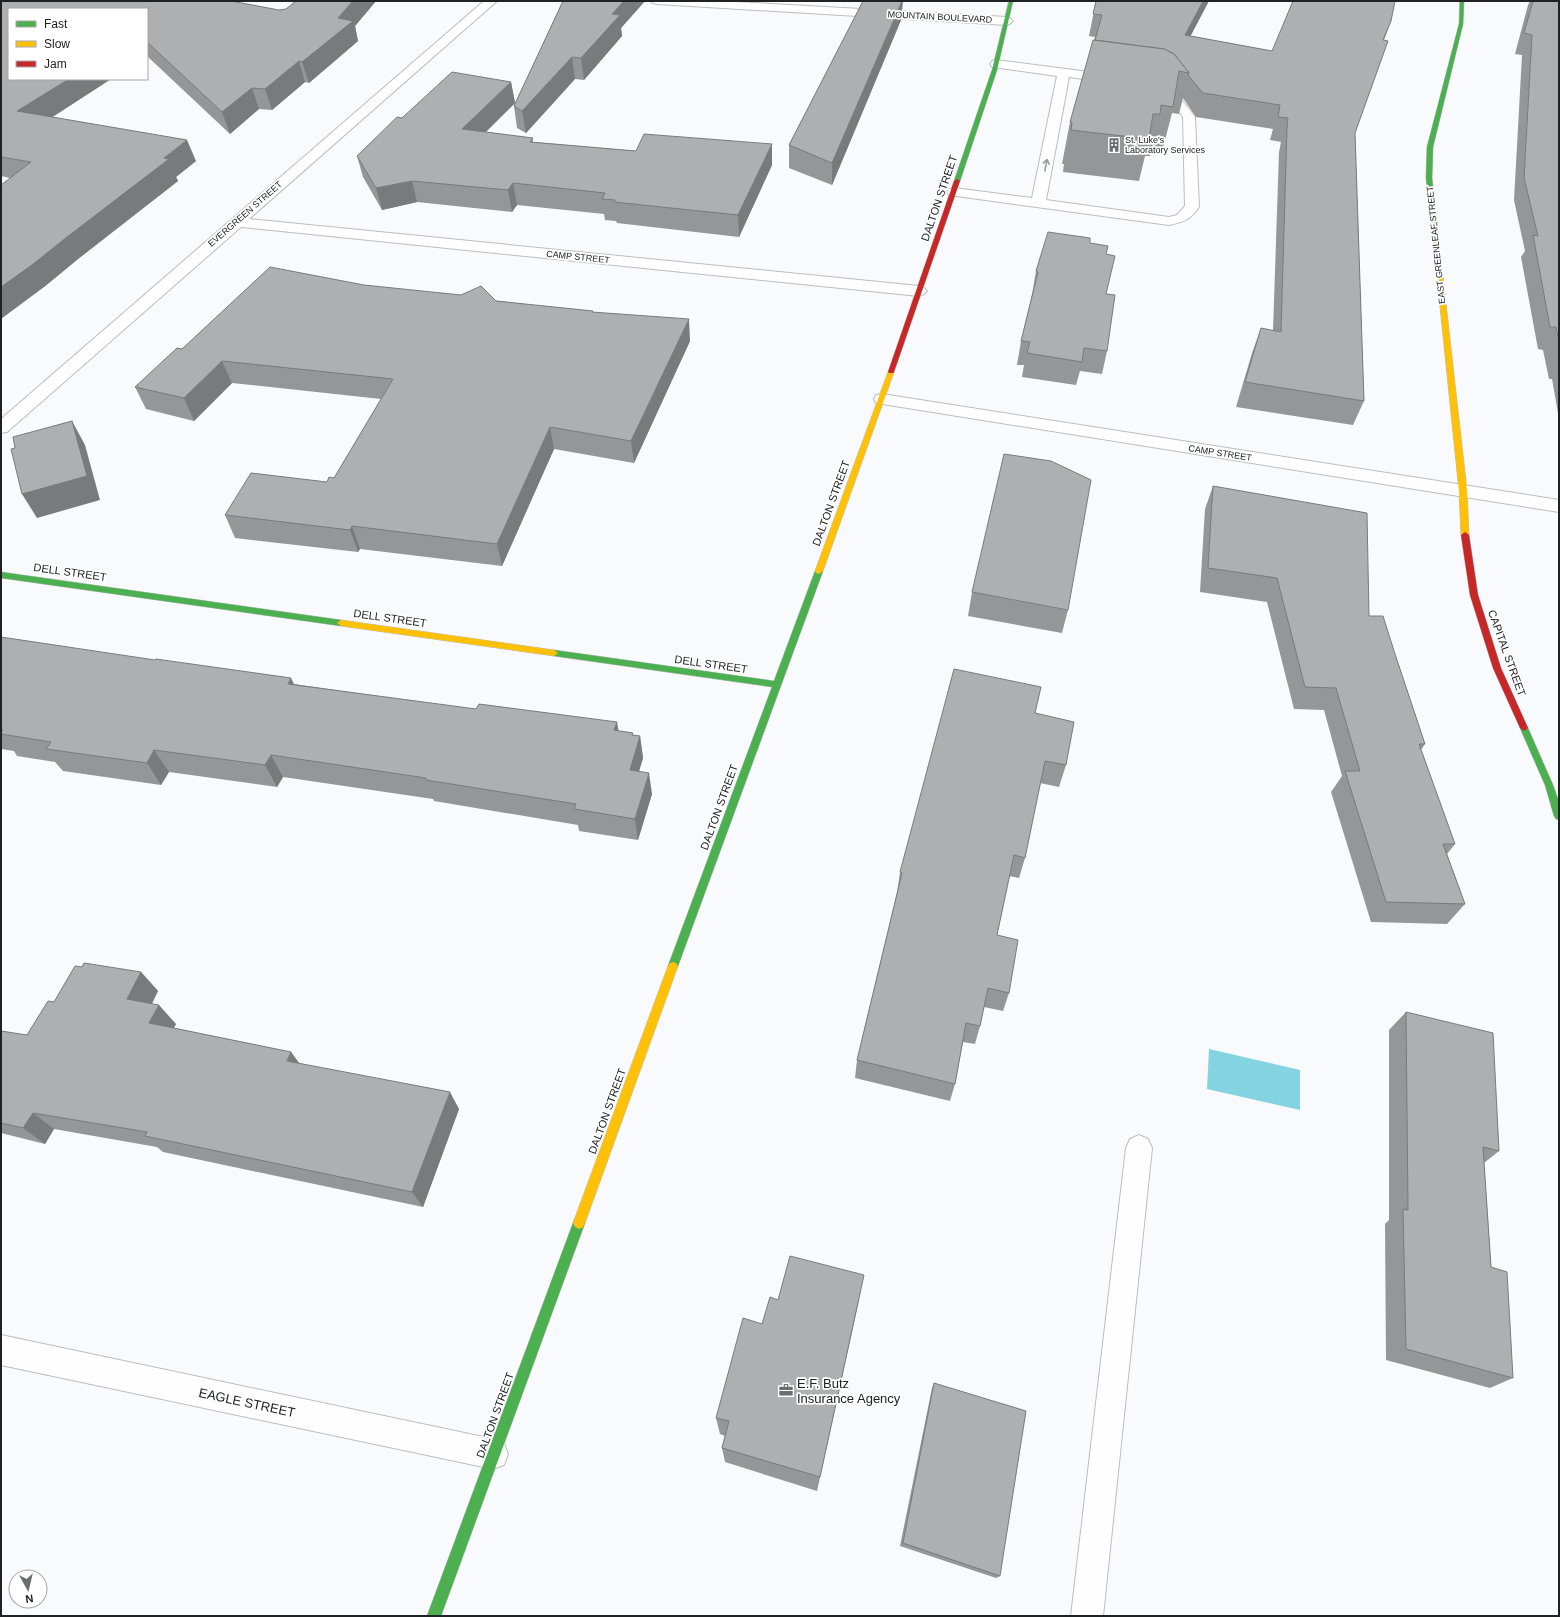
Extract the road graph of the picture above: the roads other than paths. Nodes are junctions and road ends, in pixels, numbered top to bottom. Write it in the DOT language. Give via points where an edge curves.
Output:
graph roads {
  1 [pos="491,1"];
  2 [pos="657,1"];
  3 [pos="1011,1"];
  4 [pos="1462,1"];
  5 [pos="1007,21"];
  6 [pos="996,64"];
  7 [pos="1064,73"];
  8 [pos="1127,81"];
  9 [pos="1142,83"];
  10 [pos="954,192"];
  11 [pos="1038,203"];
  12 [pos="236,222"];
  13 [pos="919,291"];
  14 [pos="882,399"];
  15 [pos="1,428"];
  16 [pos="1463,491"];
  17 [pos="1559,506"];
  18 [pos="1,575"];
  19 [pos="777,685"];
  20 [pos="1559,816"];
  21 [pos="1138,1148"];
  22 [pos="1,1350"];
  23 [pos="493,1454"];
  24 [pos="434,1616"];
  25 [pos="1087,1616"];
  1 -- 12 [label="street, EVERGREEN STREET"];
  2 -- 5 [label="street, MOUNTAIN BOULEVARD"];
  3 -- 5 [label="street, DALTON STREET"];
  4 -- 16 [label="street, EAST GREENLEAF STREET" via="1461,24 1430,147 1429,178"];
  5 -- 6 [label="street, DALTON STREET"];
  6 -- 7 [label="street"];
  6 -- 10 [label="street, DALTON STREET"];
  7 -- 8 [label="street"];
  11 -- 7 [label="street, one-way"];
  9 -- 11 [label="street" via="1158,85 1169,91 1189,117 1192,207 1182,218 1169,220"];
  10 -- 11 [label="street"];
  10 -- 13 [label="street, DALTON STREET"];
  12 -- 13 [label="street, CAMP STREET"];
  12 -- 15 [label="street, EVERGREEN STREET"];
  13 -- 14 [label="street, DALTON STREET"];
  14 -- 16 [label="street, CAMP STREET"];
  14 -- 19 [label="street, DALTON STREET"];
  16 -- 17 [label="street, CAMP STREET"];
  16 -- 20 [label="street, CAPITAL STREET" via="1464,530 1474,595 1498,668 1549,785"];
  18 -- 19 [label="street, DELL STREET"];
  19 -- 23 [label="street, DALTON STREET"];
  21 -- 25 [label="street"];
  22 -- 23 [label="street, EAGLE STREET"];
  23 -- 24 [label="street, DALTON STREET"];
}
